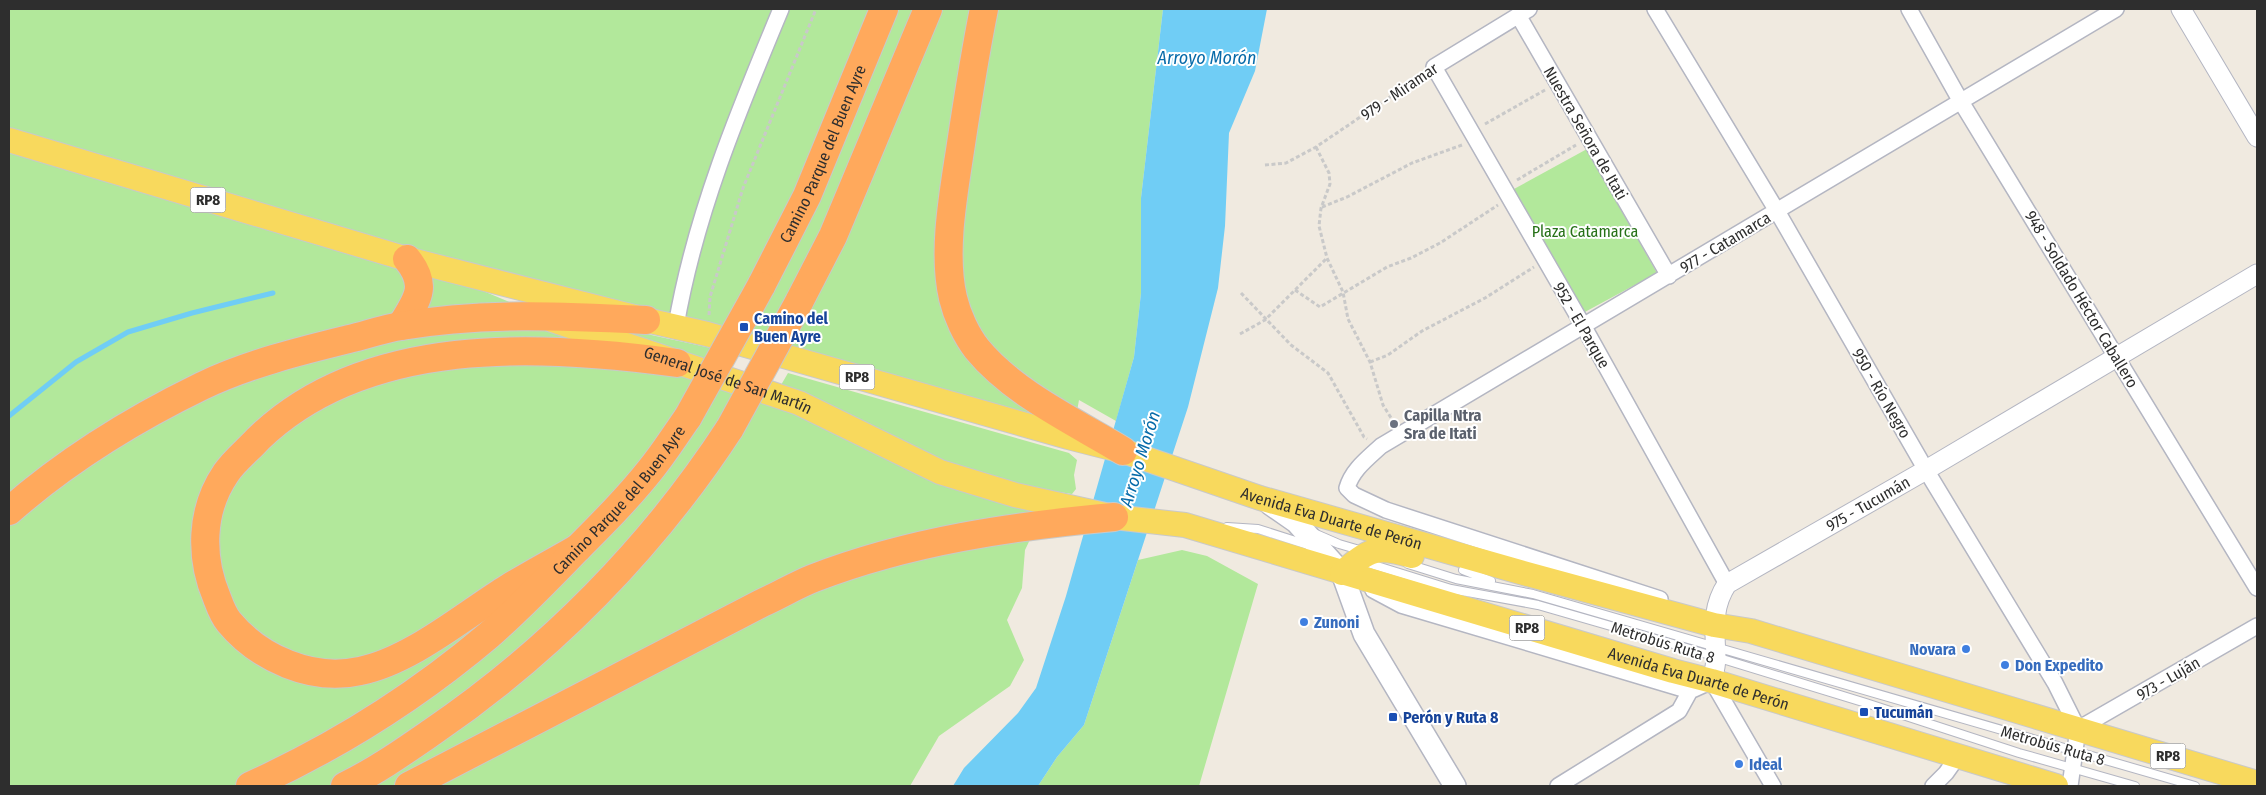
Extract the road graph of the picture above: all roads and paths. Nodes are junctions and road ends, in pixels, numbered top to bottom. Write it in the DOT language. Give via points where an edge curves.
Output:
graph roads {
  1 [pos="781,9"];
  2 [pos="816,9"];
  3 [pos="884,9"];
  4 [pos="928,9"];
  5 [pos="984,9"];
  6 [pos="1655,9"];
  7 [pos="1909,9"];
  8 [pos="2116,9"];
  9 [pos="2181,9"];
  10 [pos="1523,12"];
  11 [pos="1434,67"];
  12 [pos="1557,83"];
  13 [pos="1960,100"];
  14 [pos="1474,136"];
  15 [pos="1589,138"];
  16 [pos="2257,138"];
  17 [pos="9,140"];
  18 [pos="1316,147"];
  19 [pos="1265,165"];
  20 [pos="1506,193"];
  21 [pos="1320,208"];
  22 [pos="1777,211"];
  23 [pos="1327,258"];
  24 [pos="407,259"];
  25 [pos="1545,260"];
  26 [pos="2257,274"];
  27 [pos="1669,276"];
  28 [pos="1295,290"];
  29 [pos="1343,292"];
  30 [pos="1241,293"];
  31 [pos="540,315"];
  32 [pos="646,320"];
  33 [pos="1265,320"];
  34 [pos="400,326"];
  35 [pos="676,326"];
  36 [pos="1584,327"];
  37 [pos="707,334"];
  38 [pos="1240,334"];
  39 [pos="2118,357"];
  40 [pos="1370,362"];
  41 [pos="676,363"];
  42 [pos="1071,430"];
  43 [pos="1401,434"];
  44 [pos="1381,446"];
  45 [pos="1123,451"];
  46 [pos="1926,470"];
  47 [pos="1347,488"];
  48 [pos="1260,498"];
  49 [pos="9,510"];
  50 [pos="1046,513"];
  51 [pos="1114,516"];
  52 [pos="1302,527"];
  53 [pos="578,548"];
  54 [pos="1346,558"];
  55 [pos="1463,570"];
  56 [pos="1527,574"];
  57 [pos="1727,584"];
  58 [pos="1507,587"];
  59 [pos="2257,588"];
  60 [pos="2257,626"];
  61 [pos="1715,643"];
  62 [pos="1712,681"];
  63 [pos="1690,691"];
  64 [pos="2077,740"];
  65 [pos="1958,756"];
  66 [pos="2073,768"];
  67 [pos="2257,783"];
  68 [pos="250,786"];
  69 [pos="345,786"];
  70 [pos="409,786"];
  71 [pos="1455,786"];
  72 [pos="1558,786"];
  73 [pos="1773,786"];
  74 [pos="1933,786"];
  75 [pos="2056,786"];
  76 [pos="2070,786"];
  77 [pos="2135,786"];
  78 [pos="2195,786"];
  1 -- 35 [label="street" via="738,113 708,198 683,282"];
  2 -- 37 [label="path" via="743,188 710,297"];
  3 -- 53 [label="highway, Camino Parque del Buen Ayre, bridge" via="807,196 688,417 652,469"];
  4 -- 69 [label="highway, bridge" via="845,209 799,302 730,428 665,519 601,590 530,658 454,717 375,771"];
  5 -- 42 [label="highway" via="950,228 952,298 977,348 999,371"];
  6 -- 22 [label="street, 950 - Río Negro"];
  7 -- 13 [label="street, 948 - Soldado Héctor Caballero"];
  8 -- 13 [label="street, 977 - Catamarca"];
  9 -- 16 [label="street"];
  10 -- 11 [label="street, 979 - Miramar"];
  10 -- 12 [label="street, Nuestra Señora de Itati"];
  11 -- 14 [label="street, 952 - El Parque"];
  11 -- 18 [label="path, 979 - Miramar"];
  12 -- 14 [label="path"];
  12 -- 15 [label="street, Nuestra Señora de Itati"];
  13 -- 22 [label="street, 977 - Catamarca"];
  13 -- 39 [label="street, 948 - Soldado Héctor Caballero"];
  14 -- 20 [label="street, 952 - El Parque"];
  14 -- 21 [label="path" via="1412,162"];
  15 -- 20 [label="path"];
  15 -- 27 [label="street, Nuestra Señora de Itati"];
  17 -- 24 [label="main road, General José de San Martín / RP8"];
  18 -- 19 [label="path, 979 - Miramar" via="1286,163"];
  18 -- 21 [label="path" via="1329,173 1330,184"];
  20 -- 25 [label="street, 952 - El Parque"];
  20 -- 29 [label="path" via="1440,243"];
  21 -- 23 [label="path" via="1319,226"];
  22 -- 27 [label="street, 977 - Catamarca"];
  22 -- 46 [label="street, 950 - Río Negro"];
  23 -- 28 [label="path"];
  23 -- 29 [label="path"];
  24 -- 31 [label="main road, General José de San Martín / RP8"];
  24 -- 32 [label="main road, General José de San Martín / RP8"];
  24 -- 34 [label="highway" via="418,272 419,290 414,306"];
  25 -- 36 [label="street, 952 - El Parque"];
  25 -- 40 [label="path" via="1485,298 1422,331 1388,355"];
  26 -- 39 [label="street, 975 - Tucumán"];
  27 -- 36 [label="street, 977 - Catamarca"];
  28 -- 29 [label="path" via="1320,307"];
  28 -- 33 [label="path"];
  29 -- 40 [label="path" via="1348,319"];
  30 -- 33 [label="path"];
  31 -- 32 [label="highway"];
  31 -- 34 [label="highway"];
  31 -- 41 [label="main road, General José de San Martín / RP8"];
  32 -- 35 [label="main road, General José de San Martín / RP8"];
  33 -- 38 [label="path"];
  33 -- 44 [label="path" via="1328,373 1364,437"];
  34 -- 49 [label="highway" via="265,362 203,386 94,448"];
  35 -- 37 [label="main road, General José de San Martín / RP8"];
  36 -- 43 [label="street, 977 - Catamarca"];
  36 -- 57 [label="street, 952 - El Parque"];
  37 -- 42 [label="main road, General José de San Martín / RP8"];
  39 -- 46 [label="street, 975 - Tucumán"];
  39 -- 59 [label="street, 948 - Soldado Héctor Caballero"];
  40 -- 43 [label="path" via="1383,405"];
  41 -- 50 [label="main road, General José de San Martín / RP8" via="799,403 940,472 1015,495"];
  41 -- 53 [label="highway" via="579,353 482,354 436,358 360,377 301,404 272,426 226,473 208,514 204,544 208,576 218,600 227,620 245,638 288,664 339,674 385,664"];
  42 -- 45 [label="highway"];
  43 -- 44 [label="street, 977 - Catamarca"];
  44 -- 47 [label="street, 977 - Catamarca" via="1354,471"];
  45 -- 48 [label="main road, Avenida Eva Duarte de Perón / RP8"];
  46 -- 57 [label="street, 975 - Tucumán"];
  46 -- 64 [label="street, 950 - Río Negro" via="2055,684"];
  47 -- 61 [label="street, Avenida Eva Duarte de Perón" via="1354,495 1386,510 1674,603"];
  48 -- 52 [label="main road"];
  48 -- 56 [label="main road, Avenida Eva Duarte de Perón / RP8"];
  50 -- 51 [label="highway"];
  50 -- 70 [label="highway" via="887,554 814,578"];
  51 -- 54 [label="main road, Avenida Eva Duarte de Perón / RP8" via="1185,525"];
  52 -- 54 [label="main road"];
  52 -- 54 [label="lane, Metrobús Ruta 8" via="1339,544"];
  53 -- 68 [label="highway, Camino Parque del Buen Ayre" via="488,635 426,684 355,731 296,765"];
  54 -- 55 [label="main road" via="1379,550 1395,551"];
  54 -- 58 [label="lane, Metrobús Ruta 8"];
  54 -- 61 [label="lane, Metrobús Ruta 8" via="1451,589"];
  54 -- 62 [label="main road, Avenida Eva Duarte de Perón / RP8" via="1663,668"];
  54 -- 63 [label="street, Avenida Eva Duarte de Perón" via="1401,605"];
  54 -- 71 [label="main road" via="1364,634"];
  55 -- 56 [label="main road"];
  55 -- 58 [label="lane, Metrobús Ruta 8"];
  56 -- 61 [label="main road, Avenida Eva Duarte de Perón / RP8"];
  57 -- 61 [label="street" via="1723,591"];
  58 -- 61 [label="lane, Metrobús Ruta 8"];
  60 -- 64 [label="street, 973 - Luján"];
  61 -- 62 [label="street"];
  61 -- 64 [label="main road, Avenida Eva Duarte de Perón / RP8" via="1751,631"];
  61 -- 66 [label="lane, Metrobús Ruta 8" via="1866,703 2019,754"];
  62 -- 63 [label="street"];
  62 -- 65 [label="main road, Avenida Eva Duarte de Perón / RP8"];
  62 -- 73 [label="street"];
  63 -- 72 [label="street" via="1679,711"];
  64 -- 66 [label="street"];
  64 -- 67 [label="main road, Avenida Eva Duarte de Perón / RP8"];
  64 -- 78 [label="lane, Metrobús Ruta 8"];
  65 -- 74 [label="street"];
  65 -- 75 [label="main road, Avenida Eva Duarte de Perón / RP8"];
  66 -- 76 [label="street"];
  66 -- 77 [label="lane, Metrobús Ruta 8"];
}
